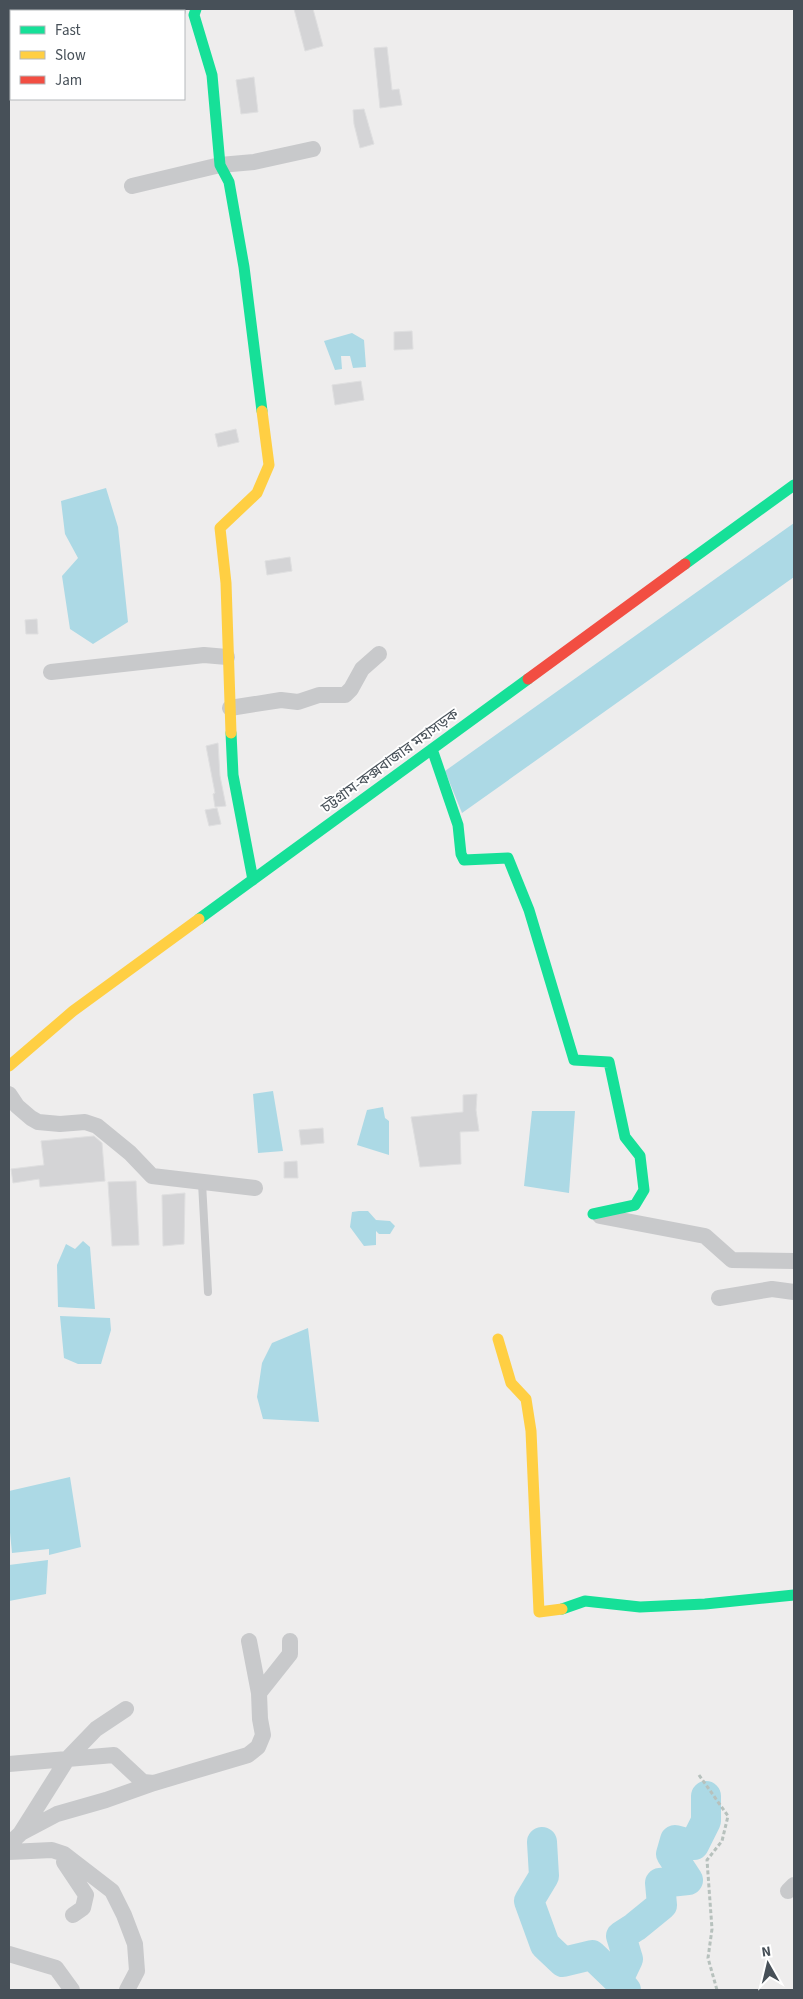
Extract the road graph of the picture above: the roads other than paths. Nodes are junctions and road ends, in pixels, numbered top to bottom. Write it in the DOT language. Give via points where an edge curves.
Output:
graph roads {
  1 [pos="185,12"];
  2 [pos="314,149"];
  3 [pos="220,165"];
  4 [pos="132,186"];
  5 [pos="794,485"];
  6 [pos="378,654"];
  7 [pos="227,657"];
  8 [pos="51,672"];
  9 [pos="230,708"];
  10 [pos="432,749"];
  11 [pos="253,880"];
  12 [pos="9,1066"];
  13 [pos="9,1094"];
  14 [pos="202,1182"];
  15 [pos="255,1188"];
  16 [pos="593,1214"];
  17 [pos="794,1261"];
  18 [pos="208,1292"];
  19 [pos="794,1292"];
  20 [pos="719,1298"];
  21 [pos="498,1339"];
  22 [pos="794,1595"];
  23 [pos="290,1640"];
  24 [pos="250,1641"];
  25 [pos="258,1693"];
  26 [pos="126,1710"];
  27 [pos="68,1758"];
  28 [pos="9,1764"];
  29 [pos="154,1783"];
  30 [pos="14,1839"];
  31 [pos="9,1852"];
  32 [pos="57,1852"];
  33 [pos="73,1916"];
  34 [pos="9,1946"];
  35 [pos="9,1954"];
  36 [pos="42,1964"];
  37 [pos="72,1990"];
  38 [pos="127,1990"];
  1 -- 3 [label="main road" via="212,75"];
  2 -- 3 [label="street" via="254,162"];
  3 -- 4 [label="street"];
  3 -- 7 [label="main road" via="229,182 244,267 269,465 257,493 220,528 226,582"];
  5 -- 10 [label="main road, চট্টগ্রাম-কক্সবাজার মহাসড়ক"];
  6 -- 9 [label="street" via="362,669 345,695 319,695 298,702 280,700"];
  7 -- 8 [label="street" via="204,655"];
  7 -- 9 [label="main road"];
  9 -- 11 [label="main road" via="233,775"];
  10 -- 11 [label="main road, চট্টগ্রাম-কক্সবাজার মহাসড়ক"];
  10 -- 16 [label="main road" via="458,825 464,860 508,858 530,910 574,1060 609,1062 625,1137 640,1156 644,1190 635,1206"];
  11 -- 12 [label="main road, চট্টগ্রাম-কক্সবাজার মহাসড়ক" via="73,1011"];
  13 -- 14 [label="street" via="24,1112 38,1122 85,1122 97,1126 152,1176"];
  14 -- 15 [label="street"];
  14 -- 18 [label="lane"];
  16 -- 17 [label="street" via="705,1236 732,1260"];
  19 -- 20 [label="street" via="772,1289"];
  21 -- 22 [label="main road" via="511,1383 526,1398 531,1431 540,1612 585,1601 640,1607"];
  23 -- 25 [label="street" via="290,1654"];
  24 -- 25 [label="street"];
  25 -- 29 [label="street" via="263,1736 258,1747 248,1755"];
  26 -- 27 [label="street" via="96,1729"];
  27 -- 28 [label="street"];
  27 -- 29 [label="street" via="114,1755 143,1782"];
  27 -- 30 [label="street"];
  29 -- 30 [label="street" via="57,1814"];
  31 -- 32 [label="street"];
  32 -- 33 [label="street" via="86,1895 83,1908"];
  32 -- 38 [label="street" via="112,1891 135,1944 137,1970"];
  34 -- 36 [label="street"];
  35 -- 36 [label="street"];
  36 -- 37 [label="street" via="56,1968"];
}
